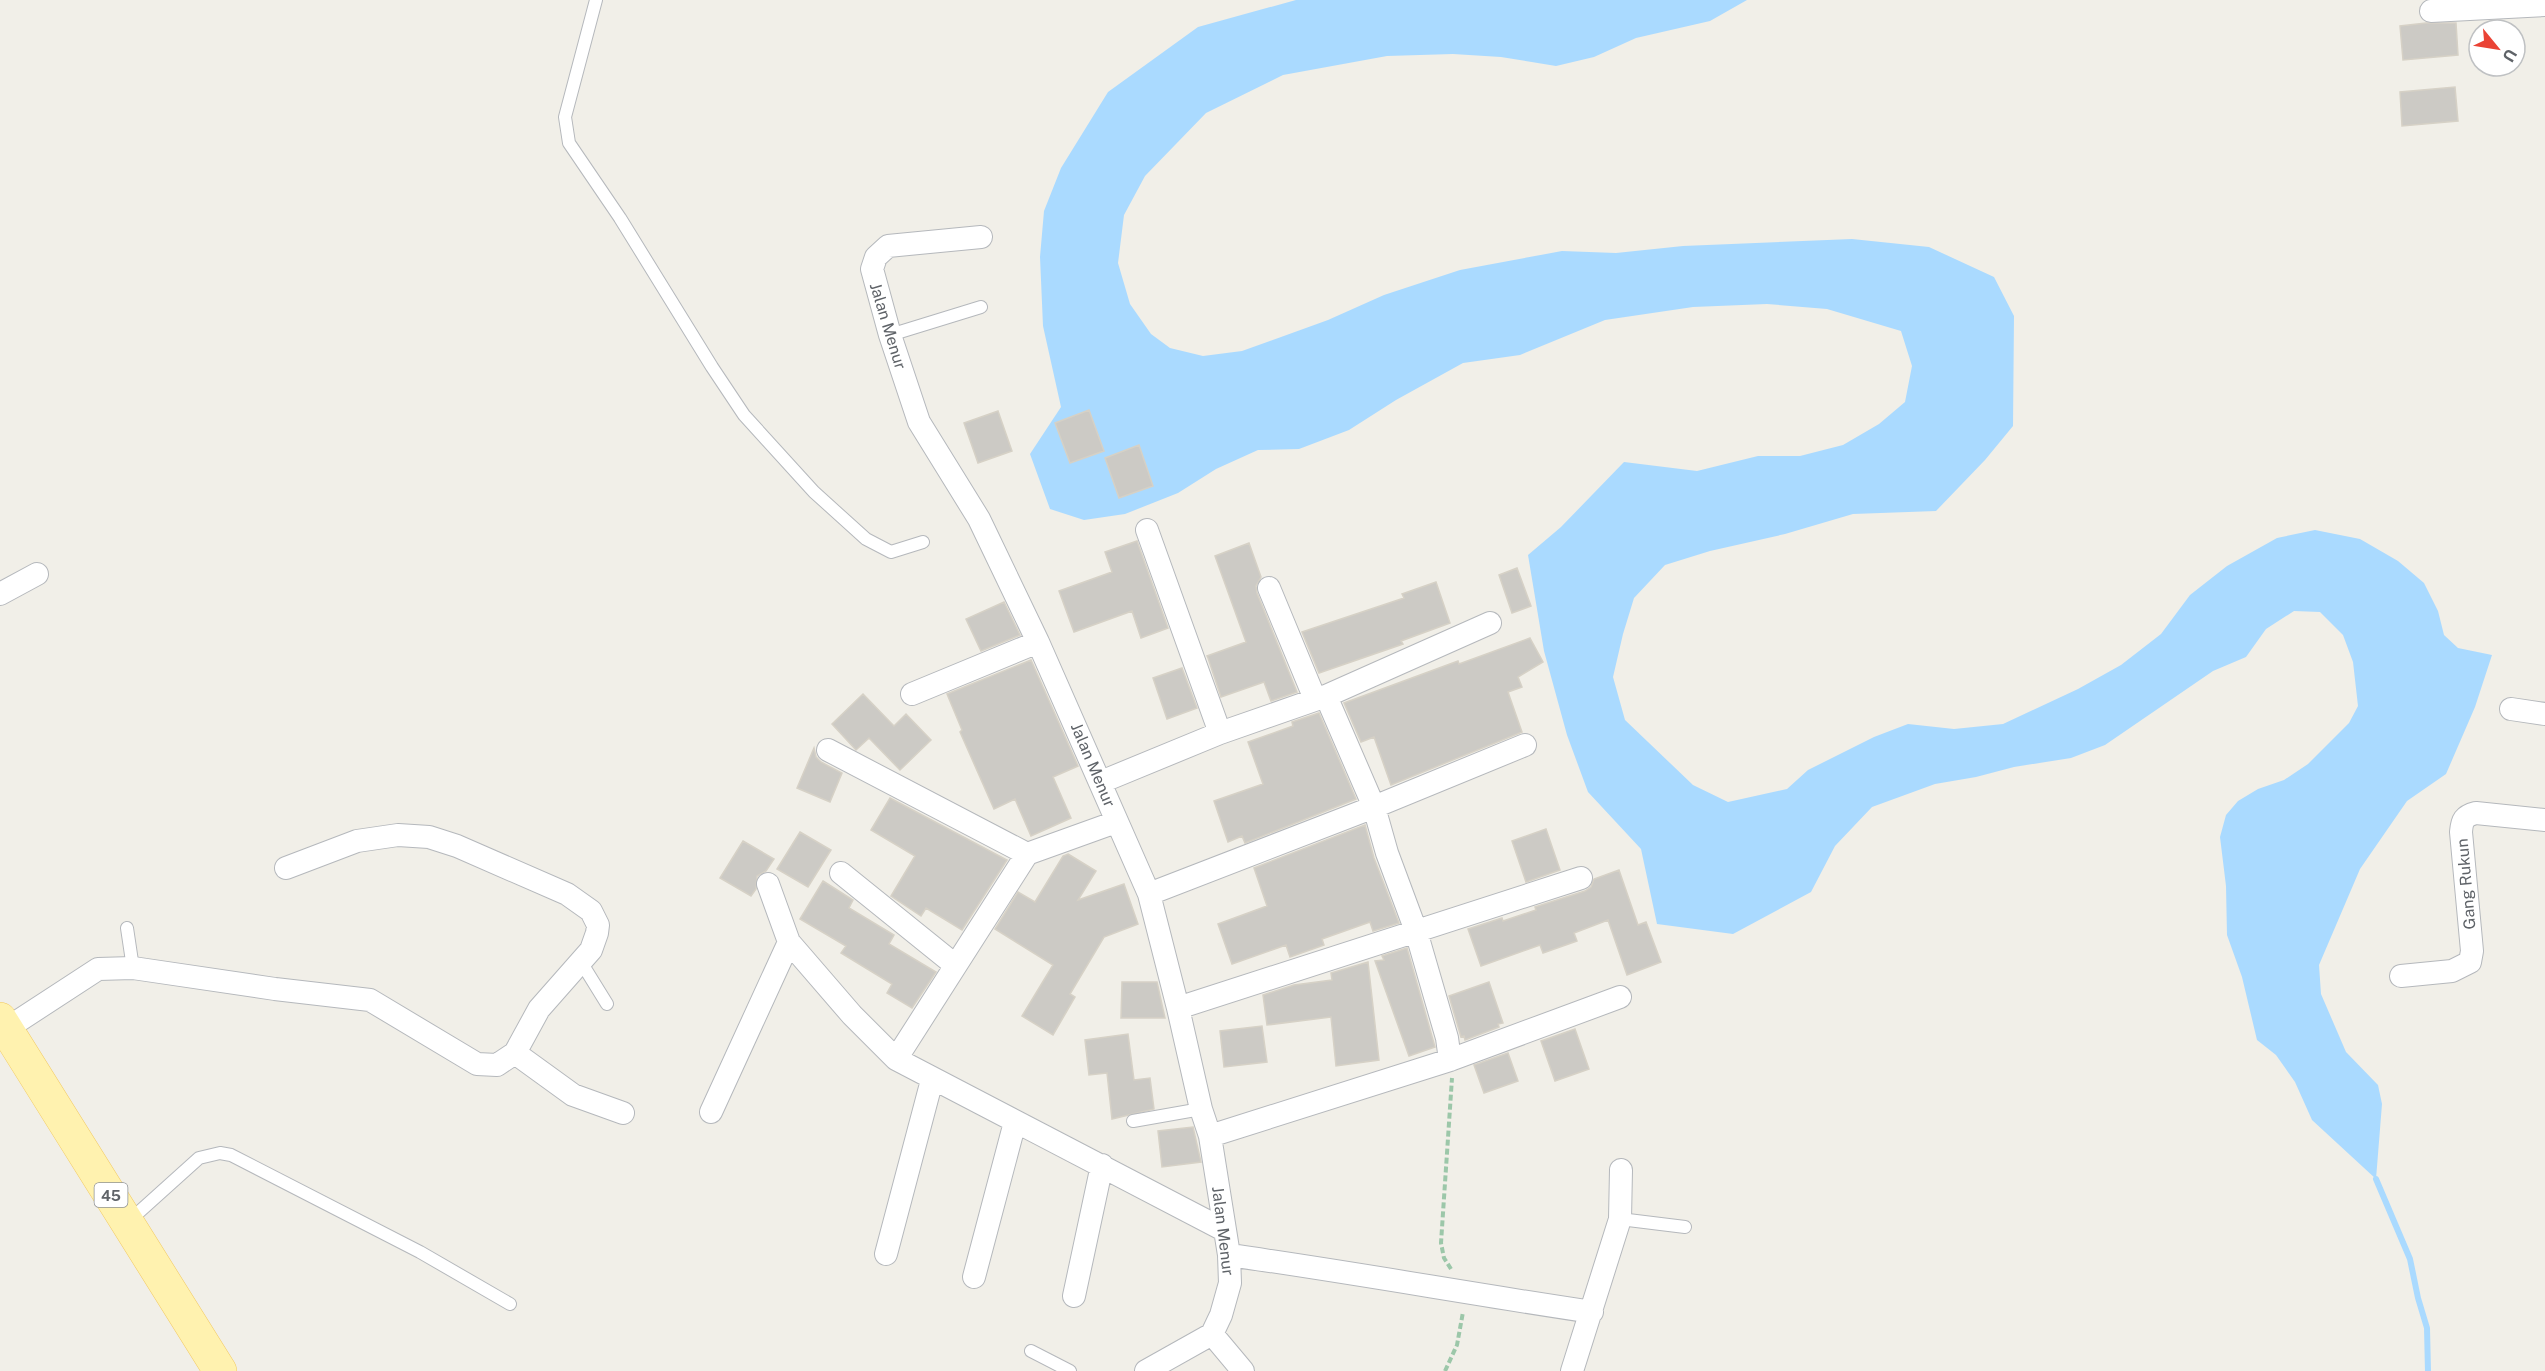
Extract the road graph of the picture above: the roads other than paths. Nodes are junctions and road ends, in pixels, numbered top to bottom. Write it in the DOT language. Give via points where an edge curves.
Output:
graph roads {
  1 [pos="596,0"];
  2 [pos="2498,4"];
  3 [pos="2545,5"];
  4 [pos="2431,11"];
  5 [pos="981,237"];
  6 [pos="981,308"];
  7 [pos="890,335"];
  8 [pos="1147,530"];
  9 [pos="923,542"];
  10 [pos="38,574"];
  11 [pos="1269,588"];
  12 [pos="0,594"];
  13 [pos="1490,623"];
  14 [pos="1038,642"];
  15 [pos="912,694"];
  16 [pos="1320,698"];
  17 [pos="2511,709"];
  18 [pos="2545,714"];
  19 [pos="1220,733"];
  20 [pos="1525,745"];
  21 [pos="828,750"];
  22 [pos="1101,782"];
  23 [pos="1374,807"];
  24 [pos="2545,820"];
  25 [pos="1116,822"];
  26 [pos="1027,854"];
  27 [pos="286,868"];
  28 [pos="841,873"];
  29 [pos="1581,878"];
  30 [pos="768,884"];
  31 [pos="1149,894"];
  32 [pos="127,928"];
  33 [pos="1416,931"];
  34 [pos="789,942"];
  35 [pos="581,962"];
  36 [pos="955,965"];
  37 [pos="133,968"];
  38 [pos="2401,976"];
  39 [pos="1620,997"];
  40 [pos="607,1004"];
  41 [pos="1178,1008"];
  42 [pos="3,1024"];
  43 [pos="515,1053"];
  44 [pos="896,1059"];
  45 [pos="1450,1060"];
  46 [pos="932,1080"];
  47 [pos="1201,1109"];
  48 [pos="711,1112"];
  49 [pos="623,1113"];
  50 [pos="1133,1121"];
  51 [pos="1015,1122"];
  52 [pos="1210,1136"];
  53 [pos="1102,1165"];
  54 [pos="1621,1170"];
  55 [pos="1620,1219"];
  56 [pos="128,1222"];
  57 [pos="1685,1227"];
  58 [pos="1224,1230"];
  59 [pos="886,1254"];
  60 [pos="1228,1255"];
  61 [pos="974,1277"];
  62 [pos="1074,1296"];
  63 [pos="510,1304"];
  64 [pos="1592,1312"];
  65 [pos="1212,1334"];
  66 [pos="1031,1351"];
  67 [pos="220,1371"];
  68 [pos="1070,1371"];
  69 [pos="1146,1371"];
  70 [pos="1243,1371"];
  71 [pos="1572,1371"];
  1 -- 9 [label="lane" via="565,117 569,144 744,415 814,492 866,540 891,552"];
  2 -- 3 [label="street"];
  2 -- 4 [label="street"];
  5 -- 7 [label="street, Jalan Menur" via="898,243 881,250 872,270"];
  6 -- 7 [label="lane"];
  7 -- 14 [label="street, Jalan Menur" via="919,422 979,519"];
  8 -- 19 [label="street"];
  10 -- 12 [label="street"];
  11 -- 16 [label="street"];
  13 -- 16 [label="street"];
  14 -- 15 [label="street"];
  14 -- 22 [label="street, Jalan Menur"];
  16 -- 19 [label="street"];
  16 -- 23 [label="street"];
  17 -- 18 [label="street"];
  19 -- 22 [label="street"];
  20 -- 23 [label="street"];
  21 -- 26 [label="street"];
  22 -- 25 [label="street, Jalan Menur"];
  23 -- 31 [label="street"];
  23 -- 33 [label="street"];
  24 -- 38 [label="street, Gang Rukun" via="2467,815 2461,832 2470,962 2452,971"];
  25 -- 26 [label="street"];
  25 -- 31 [label="street, Jalan Menur"];
  26 -- 36 [label="street"];
  27 -- 35 [label="street" via="336,848 379,837 414,835 444,842 586,905 595,916 597,933"];
  28 -- 36 [label="street"];
  29 -- 33 [label="street"];
  30 -- 34 [label="street"];
  31 -- 41 [label="street, Jalan Menur"];
  32 -- 37 [label="lane"];
  33 -- 41 [label="street"];
  33 -- 45 [label="street"];
  34 -- 44 [label="street"];
  34 -- 48 [label="street"];
  35 -- 40 [label="lane"];
  35 -- 43 [label="street" via="539,1009"];
  36 -- 44 [label="street"];
  37 -- 42 [label="street" via="98,969"];
  37 -- 43 [label="street" via="361,998 381,1005 477,1064 497,1065"];
  39 -- 45 [label="street"];
  41 -- 47 [label="street, Jalan Menur"];
  42 -- 56 [label="main road, 45"];
  43 -- 49 [label="street" via="573,1095"];
  44 -- 46 [label="street"];
  45 -- 52 [label="street"];
  46 -- 51 [label="street"];
  46 -- 59 [label="street"];
  47 -- 50 [label="lane"];
  47 -- 52 [label="street, Jalan Menur"];
  51 -- 53 [label="street"];
  51 -- 61 [label="street"];
  52 -- 58 [label="street, Jalan Menur"];
  53 -- 58 [label="street"];
  53 -- 62 [label="street"];
  54 -- 55 [label="street"];
  55 -- 57 [label="lane"];
  55 -- 64 [label="street"];
  56 -- 63 [label="lane" via="199,1158 220,1153 231,1155 420,1252"];
  56 -- 67 [label="main road, 45"];
  58 -- 60 [label="street, Jalan Menur"];
  60 -- 64 [label="street"];
  60 -- 65 [label="street, Jalan Menur" via="1230,1283"];
  64 -- 71 [label="street"];
  65 -- 69 [label="street"];
  65 -- 70 [label="street"];
  66 -- 68 [label="lane"];
}
